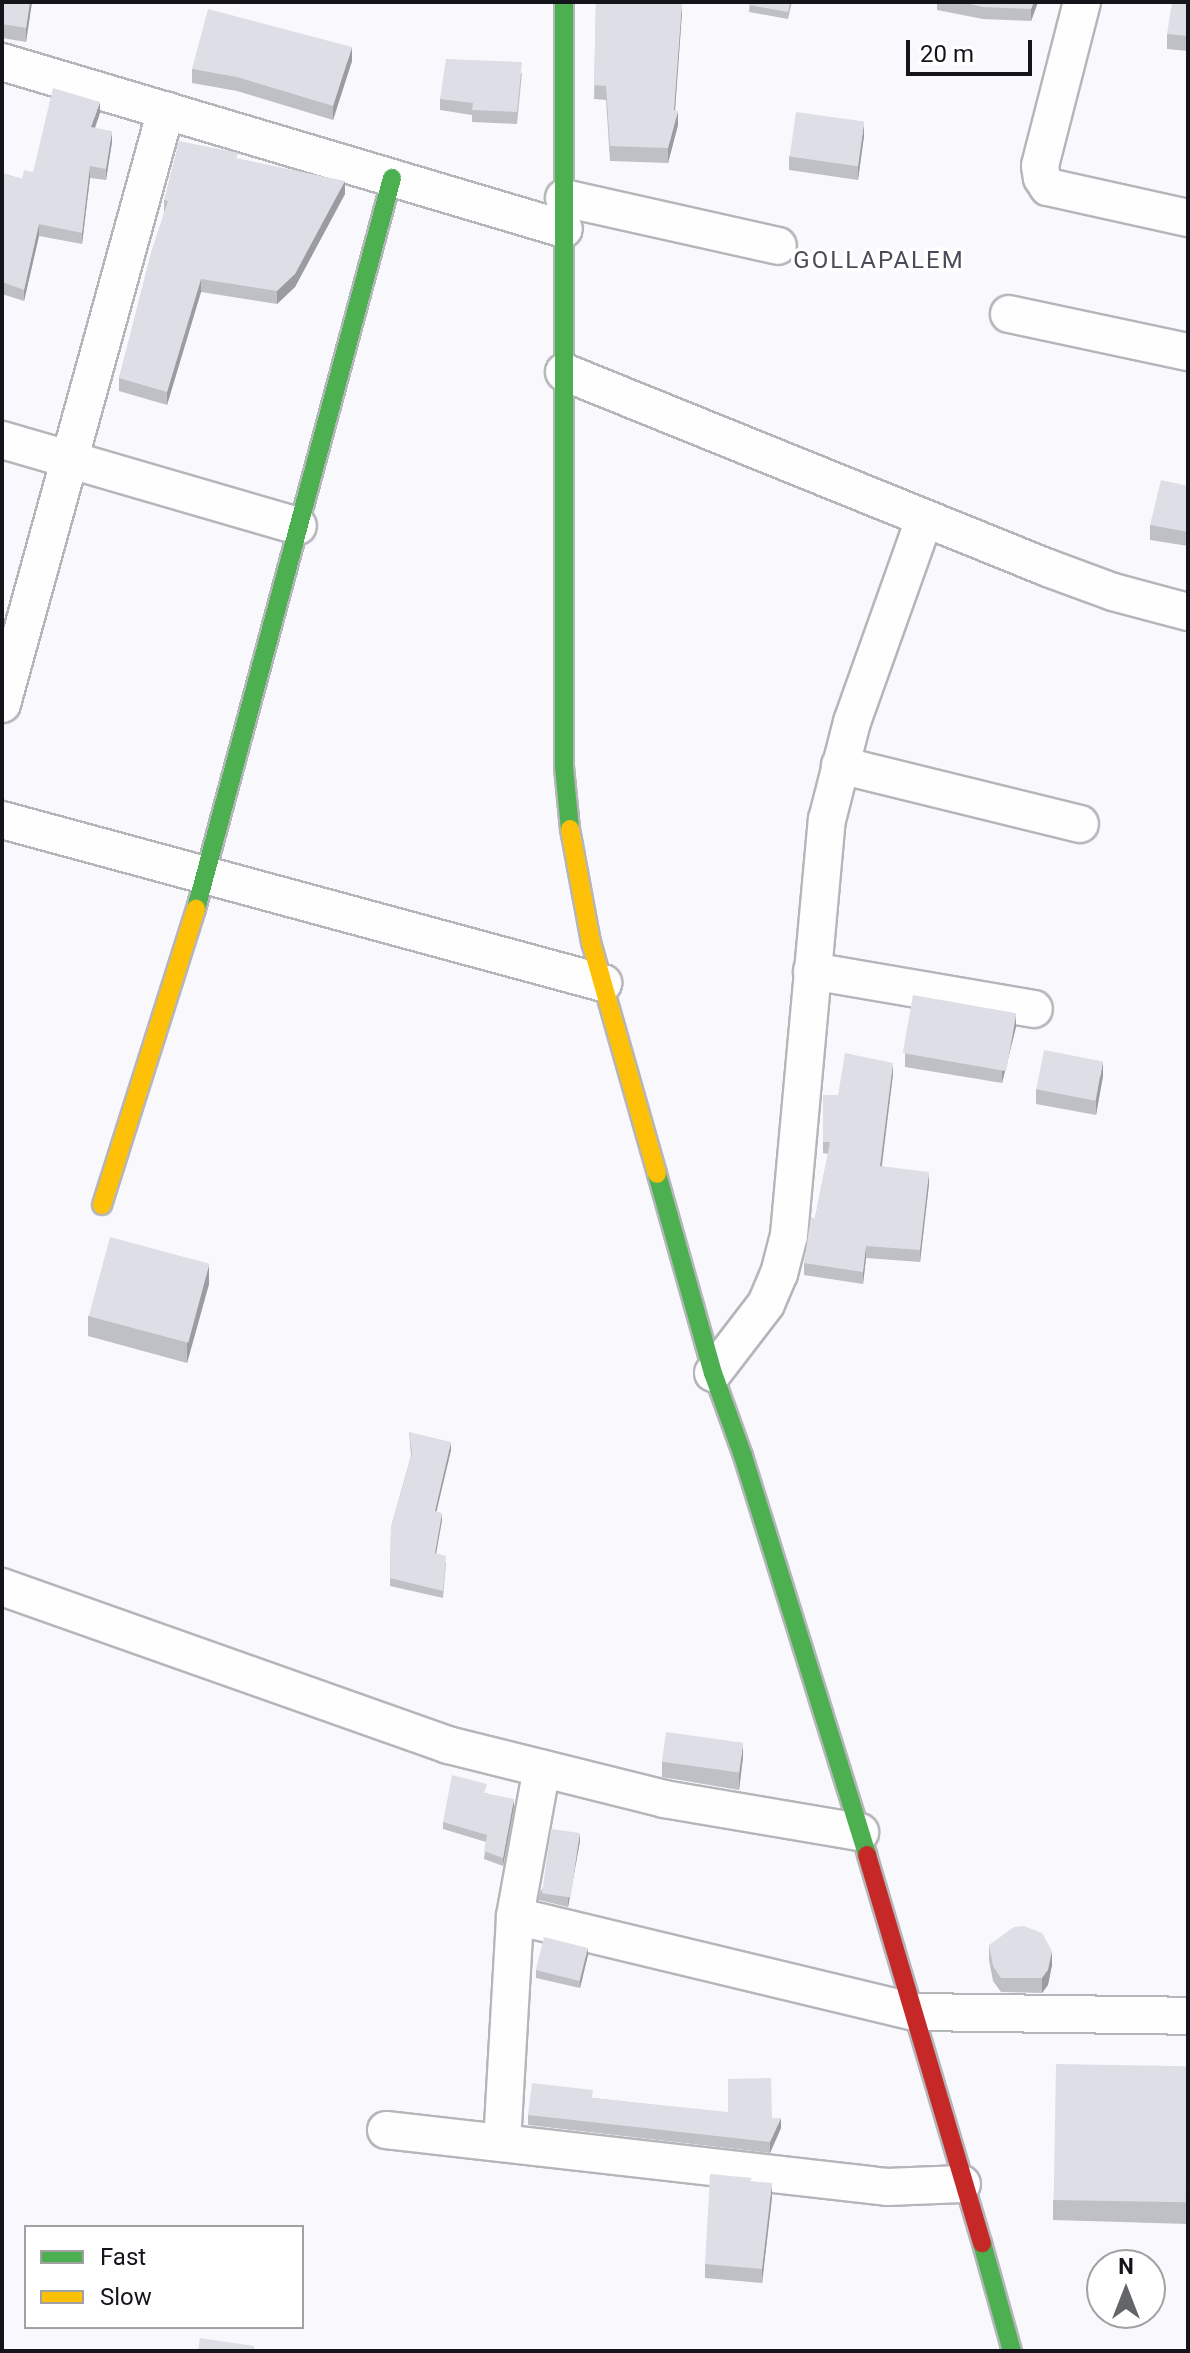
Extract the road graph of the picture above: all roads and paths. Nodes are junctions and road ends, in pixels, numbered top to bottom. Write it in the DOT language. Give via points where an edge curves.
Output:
graph roads {
  1 [pos="564,2"];
  2 [pos="1082,2"];
  3 [pos="2,62"];
  4 [pos="166,110"];
  5 [pos="392,178"];
  6 [pos="564,213"];
  7 [pos="1188,218"];
  8 [pos="778,246"];
  9 [pos="1009,314"];
  10 [pos="1188,352"];
  11 [pos="564,372"];
  12 [pos="2,440"];
  13 [pos="68,459"];
  14 [pos="924,520"];
  15 [pos="298,526"];
  16 [pos="1188,612"];
  17 [pos="2,704"];
  18 [pos="840,765"];
  19 [pos="2,820"];
  20 [pos="1080,824"];
  21 [pos="207,876"];
  22 [pos="812,971"];
  23 [pos="603,983"];
  24 [pos="1034,1009"];
  25 [pos="102,1205"];
  26 [pos="713,1373"];
  27 [pos="2,1587"];
  28 [pos="542,1768"];
  29 [pos="860,1832"];
  30 [pos="515,1916"];
  31 [pos="916,2012"];
  32 [pos="1188,2016"];
  33 [pos="386,2130"];
  34 [pos="502,2143"];
  35 [pos="962,2184"];
  36 [pos="1012,2351"];
  1 -- 6 [label="main road"];
  2 -- 7 [label="street" via="1040,166 1042,178 1048,187 1061,191"];
  3 -- 4 [label="street"];
  4 -- 5 [label="street"];
  4 -- 13 [label="street"];
  5 -- 6 [label="street"];
  5 -- 15 [label="main road"];
  6 -- 8 [label="street"];
  6 -- 11 [label="main road"];
  9 -- 10 [label="street"];
  11 -- 14 [label="street"];
  11 -- 23 [label="main road" via="564,767 572,850"];
  12 -- 13 [label="street"];
  13 -- 15 [label="street"];
  13 -- 17 [label="street"];
  14 -- 16 [label="street" via="1113,592"];
  14 -- 18 [label="street"];
  15 -- 21 [label="main road"];
  18 -- 20 [label="street"];
  18 -- 22 [label="street" via="827,820"];
  19 -- 21 [label="street"];
  21 -- 23 [label="street"];
  21 -- 25 [label="main road"];
  22 -- 24 [label="street"];
  22 -- 26 [label="street" via="786,1248 766,1304"];
  23 -- 26 [label="main road"];
  26 -- 29 [label="main road"];
  27 -- 28 [label="street" via="448,1745"];
  28 -- 29 [label="street" via="664,1799"];
  28 -- 30 [label="street"];
  29 -- 31 [label="main road"];
  30 -- 31 [label="street"];
  30 -- 34 [label="street"];
  31 -- 32 [label="street"];
  31 -- 35 [label="main road"];
  33 -- 34 [label="street"];
  34 -- 35 [label="street" via="887,2187"];
  35 -- 36 [label="main road"];
}
